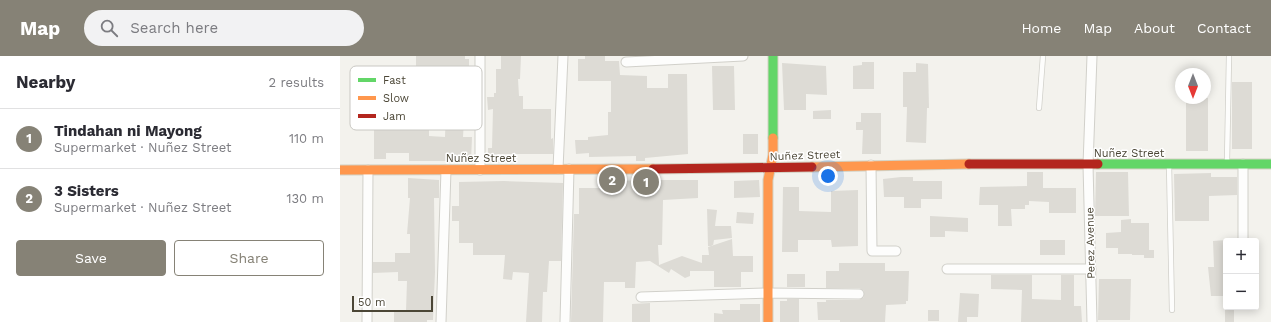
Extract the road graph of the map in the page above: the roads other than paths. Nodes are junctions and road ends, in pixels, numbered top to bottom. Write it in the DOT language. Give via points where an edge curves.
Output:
graph roads {
  1 [pos="563,56"];
  2 [pos="744,56"];
  3 [pos="773,56"];
  4 [pos="1043,56"];
  5 [pos="1092,56"];
  6 [pos="1229,56"];
  7 [pos="626,62"];
  8 [pos="1039,108"];
  9 [pos="480,130"];
  10 [pos="1169,164"];
  11 [pos="1227,164"];
  12 [pos="1243,164"];
  13 [pos="1271,164"];
  14 [pos="871,165"];
  15 [pos="1088,165"];
  16 [pos="770,168"];
  17 [pos="558,169"];
  18 [pos="569,169"];
  19 [pos="340,170"];
  20 [pos="368,170"];
  21 [pos="446,170"];
  22 [pos="480,170"];
  23 [pos="1243,238"];
  24 [pos="896,251"];
  25 [pos="946,269"];
  26 [pos="1091,269"];
  27 [pos="768,293"];
  28 [pos="859,294"];
  29 [pos="641,297"];
  30 [pos="1172,310"];
  31 [pos="367,322"];
  32 [pos="441,322"];
  33 [pos="565,322"];
  34 [pos="768,322"];
  35 [pos="1092,322"];
  1 -- 17 [label="street"];
  2 -- 7 [label="street"];
  3 -- 16 [label="street" via="773,155"];
  4 -- 8 [label="lane"];
  5 -- 15 [label="street, Perez Avenue"];
  6 -- 11 [label="lane"];
  9 -- 22 [label="street"];
  10 -- 11 [label="street, Nuñez Street"];
  10 -- 15 [label="street, Nuñez Street"];
  10 -- 30 [label="lane"];
  11 -- 12 [label="street, Nuñez Street"];
  12 -- 13 [label="street, Nuñez Street"];
  12 -- 23 [label="street"];
  14 -- 15 [label="street, Nuñez Street"];
  14 -- 16 [label="street, Nuñez Street"];
  14 -- 24 [label="street" via="872,251"];
  15 -- 26 [label="street, Perez Avenue"];
  16 -- 18 [label="street, Nuñez Street"];
  16 -- 27 [label="street"];
  17 -- 18 [label="street, Nuñez Street"];
  17 -- 22 [label="street, Nuñez Street"];
  18 -- 33 [label="street"];
  19 -- 20 [label="street, Nuñez Street"];
  20 -- 21 [label="street, Nuñez Street"];
  20 -- 31 [label="street"];
  21 -- 22 [label="street, Nuñez Street"];
  21 -- 32 [label="street"];
  25 -- 26 [label="street"];
  26 -- 35 [label="street, Perez Avenue"];
  27 -- 28 [label="street"];
  27 -- 29 [label="street"];
  27 -- 34 [label="street"];
}
